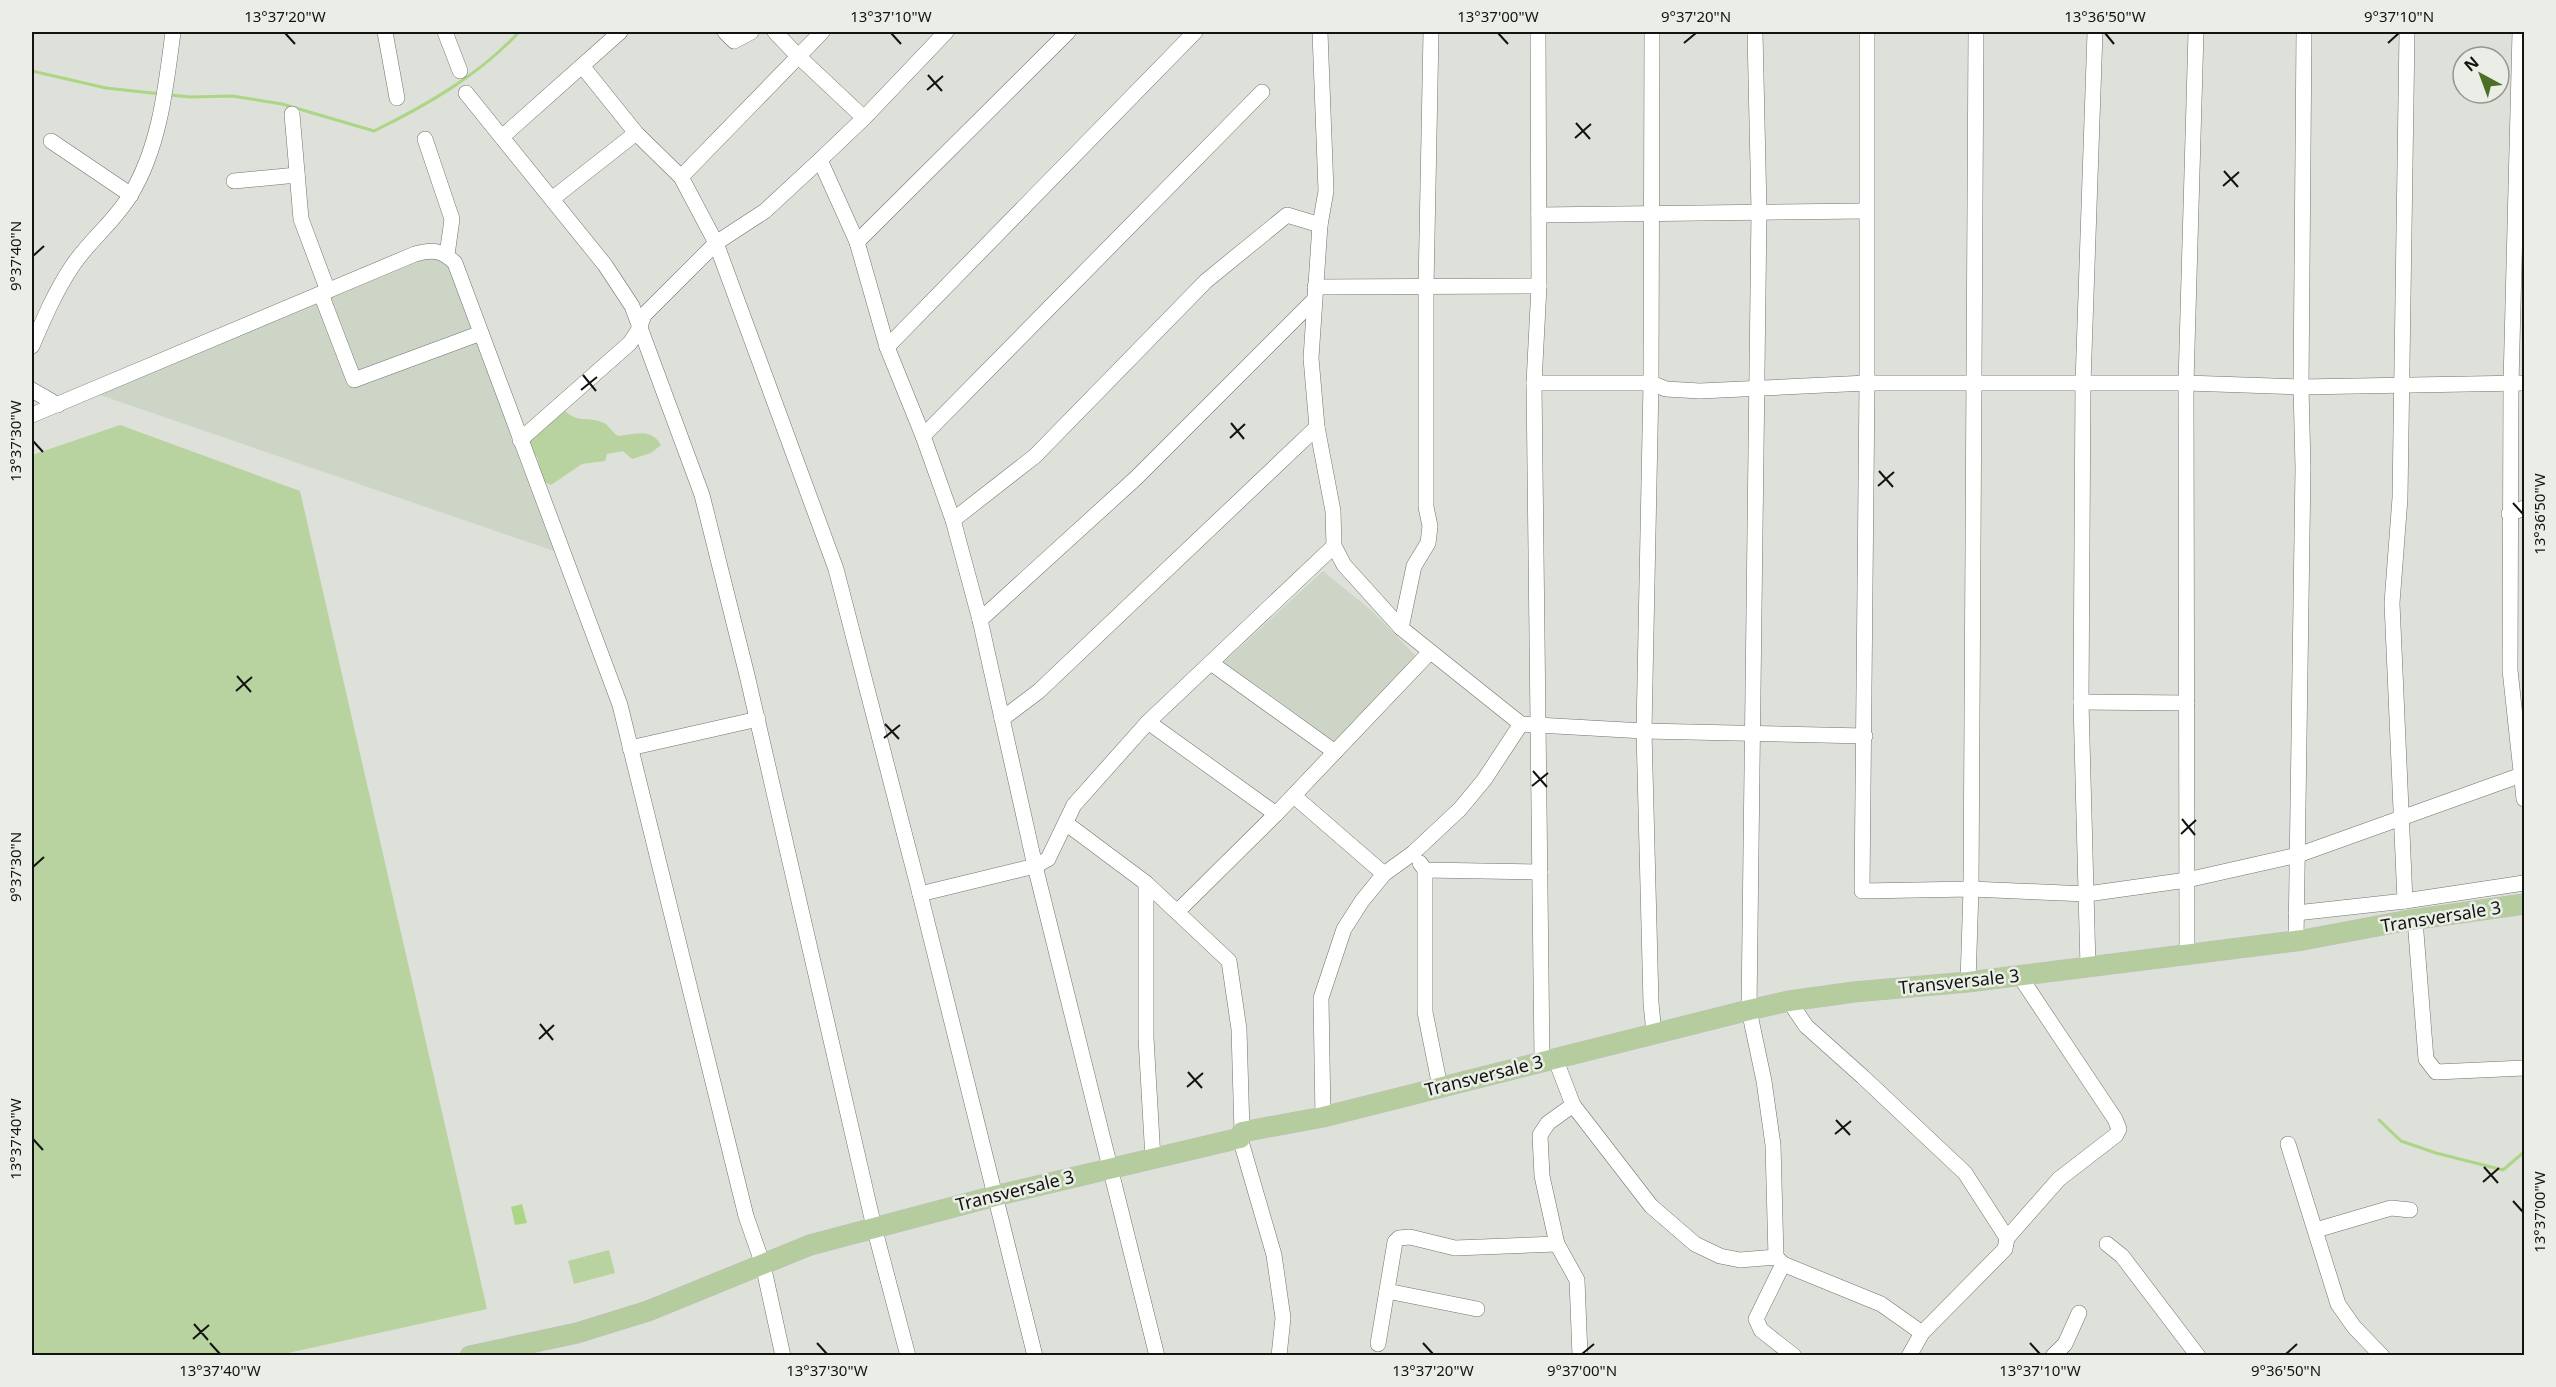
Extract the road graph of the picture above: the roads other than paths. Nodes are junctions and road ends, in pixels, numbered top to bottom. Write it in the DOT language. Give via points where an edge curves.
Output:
graph roads {
  1 [pos="173,32"];
  2 [pos="385,32"];
  3 [pos="445,32"];
  4 [pos="620,32"];
  5 [pos="725,32"];
  6 [pos="751,32"];
  7 [pos="775,32"];
  8 [pos="822,32"];
  9 [pos="946,32"];
  10 [pos="1068,32"];
  11 [pos="1195,32"];
  12 [pos="1320,32"];
  13 [pos="1431,32"];
  14 [pos="1538,32"];
  15 [pos="1652,32"];
  16 [pos="1755,32"];
  17 [pos="1867,32"];
  18 [pos="1976,32"];
  19 [pos="2095,32"];
  20 [pos="2196,32"];
  21 [pos="2304,32"];
  22 [pos="2407,32"];
  23 [pos="2520,32"];
  24 [pos="797,55"];
  25 [pos="583,67"];
  26 [pos="460,71"];
  27 [pos="1262,92"];
  28 [pos="466,93"];
  29 [pos="397,98"];
  30 [pos="292,114"];
  31 [pos="864,118"];
  32 [pos="636,133"];
  33 [pos="502,137"];
  34 [pos="425,139"];
  35 [pos="51,141"];
  36 [pos="820,160"];
  37 [pos="297,175"];
  38 [pos="681,177"];
  39 [pos="234,181"];
  40 [pos="131,195"];
  41 [pos="552,199"];
  42 [pos="1759,211"];
  43 [pos="1866,211"];
  44 [pos="1651,213"];
  45 [pos="1539,215"];
  46 [pos="1320,225"];
  47 [pos="857,242"];
  48 [pos="716,243"];
  49 [pos="447,255"];
  50 [pos="1539,286"];
  51 [pos="1426,288"];
  52 [pos="324,292"];
  53 [pos="1315,294"];
  54 [pos="639,329"];
  55 [pos="481,333"];
  56 [pos="32,346"];
  57 [pos="887,347"];
  58 [pos="1534,383"];
  59 [pos="1651,383"];
  60 [pos="1867,383"];
  61 [pos="1975,383"];
  62 [pos="2083,383"];
  63 [pos="2186,383"];
  64 [pos="2401,383"];
  65 [pos="2518,383"];
  66 [pos="2301,387"];
  67 [pos="1756,388"];
  68 [pos="32,390"];
  69 [pos="58,405"];
  70 [pos="32,415"];
  71 [pos="1317,427"];
  72 [pos="923,436"];
  73 [pos="520,440"];
  74 [pos="2524,508"];
  75 [pos="2509,514"];
  76 [pos="953,520"];
  77 [pos="1334,546"];
  78 [pos="980,620"];
  79 [pos="1401,628"];
  80 [pos="1430,652"];
  81 [pos="1211,663"];
  82 [pos="2081,702"];
  83 [pos="2187,703"];
  84 [pos="758,719"];
  85 [pos="1002,719"];
  86 [pos="1148,722"];
  87 [pos="1529,725"];
  88 [pos="1644,731"];
  89 [pos="1753,732"];
  90 [pos="1865,736"];
  91 [pos="630,748"];
  92 [pos="1335,752"];
  93 [pos="2523,774"];
  94 [pos="1294,796"];
  95 [pos="2524,799"];
  96 [pos="1276,814"];
  97 [pos="2400,818"];
  98 [pos="1066,824"];
  99 [pos="1413,854"];
  100 [pos="2298,855"];
  101 [pos="1035,866"];
  102 [pos="1425,870"];
  103 [pos="1540,873"];
  104 [pos="1384,874"];
  105 [pos="2187,880"];
  106 [pos="1146,883"];
  107 [pos="2524,883"];
  108 [pos="1971,889"];
  109 [pos="920,894"];
  110 [pos="2087,894"];
  111 [pos="2405,901"];
  112 [pos="2524,904"];
  113 [pos="2524,911"];
  114 [pos="1177,912"];
  115 [pos="2296,913"];
  116 [pos="2415,920"];
  117 [pos="2296,941"];
  118 [pos="2187,953"];
  119 [pos="2088,967"];
  120 [pos="2019,975"];
  121 [pos="1968,981"];
  122 [pos="1789,1001"];
  123 [pos="1749,1010"];
  124 [pos="1654,1033"];
  125 [pos="1548,1059"];
  126 [pos="2524,1068"];
  127 [pos="1440,1086"];
  128 [pos="1573,1105"];
  129 [pos="1323,1117"];
  130 [pos="1241,1135"];
  131 [pos="2288,1144"];
  132 [pos="1153,1159"];
  133 [pos="1108,1168"];
  134 [pos="995,1196"];
  135 [pos="2410,1210"];
  136 [pos="874,1227"];
  137 [pos="2316,1230"];
  138 [pos="2007,1238"];
  139 [pos="1557,1244"];
  140 [pos="2107,1244"];
  141 [pos="1780,1261"];
  142 [pos="763,1265"];
  143 [pos="1387,1291"];
  144 [pos="1477,1309"];
  145 [pos="2079,1313"];
  146 [pos="1922,1332"];
  147 [pos="1378,1344"];
  148 [pos="514,1351"];
  149 [pos="470,1356"];
  150 [pos="783,1356"];
  151 [pos="908,1356"];
  152 [pos="1035,1356"];
  153 [pos="1157,1356"];
  154 [pos="1279,1356"];
  155 [pos="1580,1356"];
  156 [pos="1794,1356"];
  157 [pos="1909,1356"];
  158 [pos="2053,1356"];
  159 [pos="2198,1356"];
  160 [pos="2382,1356"];
  1 -- 40 [label="street" via="152,148"];
  2 -- 29 [label="street"];
  3 -- 26 [label="street"];
  4 -- 25 [label="street"];
  5 -- 6 [label="street" via="734,41"];
  7 -- 24 [label="street"];
  8 -- 24 [label="street"];
  9 -- 31 [label="street"];
  10 -- 47 [label="street"];
  11 -- 57 [label="street"];
  12 -- 46 [label="street" via="1326,190"];
  13 -- 51 [label="street"];
  14 -- 45 [label="street"];
  15 -- 44 [label="street"];
  16 -- 42 [label="street"];
  17 -- 43 [label="street"];
  18 -- 61 [label="street"];
  19 -- 62 [label="street"];
  20 -- 63 [label="street"];
  21 -- 66 [label="street"];
  22 -- 64 [label="street"];
  23 -- 65 [label="street"];
  24 -- 31 [label="street"];
  24 -- 38 [label="street"];
  25 -- 32 [label="street"];
  25 -- 33 [label="street"];
  27 -- 72 [label="street"];
  28 -- 33 [label="street"];
  30 -- 37 [label="street"];
  31 -- 36 [label="street"];
  32 -- 38 [label="street"];
  32 -- 41 [label="street"];
  33 -- 41 [label="street"];
  34 -- 49 [label="street" via="452,219"];
  35 -- 40 [label="street"];
  36 -- 47 [label="street"];
  36 -- 48 [label="street" via="765,211"];
  37 -- 39 [label="street"];
  37 -- 52 [label="street" via="301,219"];
  38 -- 48 [label="street"];
  40 -- 56 [label="street" via="74,264"];
  41 -- 54 [label="street" via="605,265 632,306"];
  42 -- 43 [label="street"];
  42 -- 44 [label="street"];
  42 -- 67 [label="street"];
  43 -- 60 [label="street"];
  44 -- 45 [label="street"];
  44 -- 59 [label="street"];
  45 -- 50 [label="street"];
  46 -- 53 [label="street"];
  46 -- 76 [label="street" via="1287,214 1206,281 1035,456"];
  47 -- 57 [label="street"];
  48 -- 54 [label="street" via="644,315"];
  48 -- 109 [label="street" via="836,569"];
  49 -- 52 [label="street" via="430,249"];
  49 -- 55 [label="street" via="455,263"];
  50 -- 51 [label="street"];
  50 -- 58 [label="street"];
  51 -- 53 [label="street"];
  51 -- 79 [label="street" via="1426,507 1430,526 1428,543 1414,566"];
  52 -- 55 [label="street" via="354,380"];
  52 -- 69 [label="street"];
  53 -- 71 [label="street" via="1311,358"];
  53 -- 78 [label="street" via="1136,478"];
  54 -- 73 [label="street" via="630,343"];
  54 -- 84 [label="street" via="702,495"];
  55 -- 73 [label="street"];
  57 -- 72 [label="street"];
  58 -- 59 [label="street"];
  58 -- 87 [label="street"];
  59 -- 67 [label="street" via="1666,389 1700,391"];
  59 -- 88 [label="street"];
  60 -- 61 [label="street"];
  60 -- 67 [label="street"];
  60 -- 90 [label="street"];
  61 -- 62 [label="street"];
  61 -- 108 [label="street"];
  62 -- 63 [label="street"];
  62 -- 82 [label="street"];
  63 -- 66 [label="street"];
  63 -- 83 [label="street"];
  64 -- 65 [label="street"];
  64 -- 66 [label="street"];
  64 -- 97 [label="street" via="2400,498 2392,603"];
  65 -- 75 [label="street"];
  66 -- 100 [label="street"];
  67 -- 89 [label="street"];
  68 -- 69 [label="street"];
  69 -- 70 [label="street"];
  71 -- 77 [label="street" via="1333,511"];
  71 -- 85 [label="street" via="1039,691"];
  72 -- 76 [label="street"];
  73 -- 91 [label="street" via="620,705"];
  74 -- 75 [label="street"];
  75 -- 93 [label="street" via="2510,670"];
  76 -- 78 [label="street"];
  77 -- 79 [label="street" via="1344,565"];
  77 -- 81 [label="street"];
  78 -- 85 [label="street"];
  79 -- 80 [label="street"];
  80 -- 87 [label="street"];
  80 -- 92 [label="street"];
  81 -- 86 [label="street"];
  81 -- 92 [label="street"];
  82 -- 83 [label="street"];
  82 -- 110 [label="street"];
  83 -- 105 [label="street"];
  84 -- 91 [label="street"];
  84 -- 136 [label="street"];
  85 -- 101 [label="street"];
  86 -- 96 [label="street"];
  86 -- 98 [label="street" via="1074,805"];
  87 -- 88 [label="street"];
  87 -- 99 [label="street" via="1460,809"];
  87 -- 103 [label="street"];
  88 -- 89 [label="street"];
  88 -- 124 [label="street"];
  89 -- 90 [label="street"];
  89 -- 123 [label="street"];
  90 -- 108 [label="street" via="1862,891"];
  91 -- 142 [label="street" via="746,1216"];
  92 -- 94 [label="street"];
  93 -- 95 [label="street"];
  93 -- 97 [label="street"];
  94 -- 96 [label="street"];
  94 -- 104 [label="street"];
  96 -- 114 [label="street"];
  97 -- 100 [label="street"];
  97 -- 111 [label="street"];
  98 -- 101 [label="street" via="1048,859"];
  98 -- 106 [label="street"];
  99 -- 102 [label="street"];
  99 -- 104 [label="street"];
  100 -- 105 [label="street"];
  100 -- 115 [label="street"];
  101 -- 109 [label="street"];
  101 -- 133 [label="street"];
  102 -- 103 [label="street"];
  102 -- 127 [label="street" via="1425,1012"];
  103 -- 125 [label="street"];
  104 -- 129 [label="street" via="1344,929 1321,998"];
  105 -- 110 [label="street"];
  105 -- 118 [label="street"];
  106 -- 114 [label="street"];
  106 -- 132 [label="street" via="1146,1038"];
  107 -- 111 [label="street"];
  108 -- 110 [label="street"];
  108 -- 121 [label="street"];
  109 -- 134 [label="street"];
  110 -- 119 [label="street"];
  111 -- 115 [label="street"];
  112 -- 113 [label="street"];
  112 -- 116 [label="main road, Transversale 3"];
  114 -- 130 [label="street" via="1229,961 1239,1029"];
  115 -- 117 [label="street"];
  116 -- 117 [label="main road, Transversale 3"];
  116 -- 126 [label="street" via="2426,1059 2436,1072"];
  117 -- 118 [label="main road, Transversale 3"];
  118 -- 119 [label="main road, Transversale 3"];
  119 -- 120 [label="main road, Transversale 3"];
  120 -- 121 [label="main road, Transversale 3"];
  120 -- 138 [label="street" via="2119,1129 2060,1179"];
  121 -- 122 [label="main road, Transversale 3"];
  122 -- 123 [label="main road, Transversale 3"];
  122 -- 138 [label="street" via="1806,1026 1965,1173"];
  123 -- 124 [label="main road, Transversale 3"];
  123 -- 141 [label="street" via="1773,1145"];
  124 -- 125 [label="main road, Transversale 3"];
  125 -- 127 [label="main road, Transversale 3"];
  125 -- 128 [label="street"];
  127 -- 129 [label="main road, Transversale 3"];
  128 -- 139 [label="street" via="1548,1123 1540,1135 1542,1176"];
  128 -- 141 [label="street" via="1651,1206 1695,1244 1720,1256"];
  129 -- 130 [label="main road, Transversale 3"];
  130 -- 132 [label="main road, Transversale 3"];
  130 -- 154 [label="street" via="1274,1255 1283,1318"];
  131 -- 137 [label="street"];
  132 -- 133 [label="main road, Transversale 3"];
  133 -- 134 [label="main road, Transversale 3"];
  133 -- 153 [label="street"];
  134 -- 136 [label="main road, Transversale 3"];
  134 -- 152 [label="street"];
  135 -- 137 [label="street" via="2391,1208"];
  136 -- 142 [label="main road, Transversale 3" via="810,1245"];
  136 -- 151 [label="street"];
  137 -- 160 [label="street" via="2338,1304"];
  138 -- 146 [label="street" via="2005,1249"];
  139 -- 143 [label="street" via="1455,1248 1404,1236 1395,1242"];
  139 -- 155 [label="street" via="1578,1280"];
  140 -- 159 [label="street" via="2122,1256"];
  141 -- 146 [label="street" via="1881,1304"];
  141 -- 156 [label="street" via="1756,1319 1761,1330"];
  142 -- 148 [label="main road, Transversale 3" via="648,1311"];
  142 -- 150 [label="street"];
  143 -- 144 [label="street"];
  143 -- 147 [label="street"];
  145 -- 158 [label="street" via="2065,1344"];
  146 -- 157 [label="street"];
  148 -- 149 [label="main road, Transversale 3"];
}
